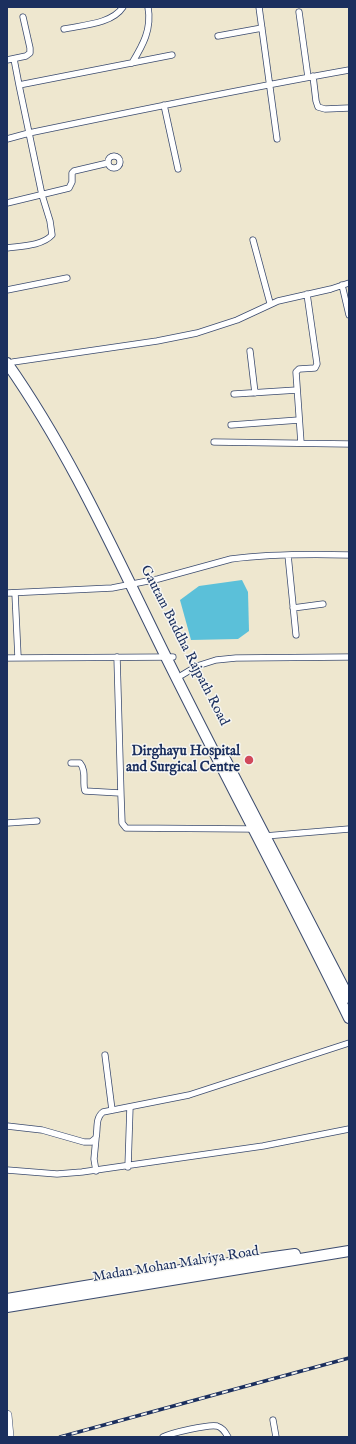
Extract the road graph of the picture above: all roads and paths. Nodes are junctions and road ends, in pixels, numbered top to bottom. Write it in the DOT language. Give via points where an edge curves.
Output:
graph roads {
  1 [pos="123,7"];
  2 [pos="148,7"];
  3 [pos="259,7"];
  4 [pos="299,12"];
  5 [pos="24,17"];
  6 [pos="262,28"];
  7 [pos="64,29"];
  8 [pos="218,36"];
  9 [pos="172,55"];
  10 [pos="14,59"];
  11 [pos="7,60"];
  12 [pos="132,63"];
  13 [pos="349,70"];
  14 [pos="311,77"];
  15 [pos="270,84"];
  16 [pos="19,85"];
  17 [pos="164,105"];
  18 [pos="349,108"];
  19 [pos="28,133"];
  20 [pos="7,138"];
  21 [pos="277,139"];
  22 [pos="108,163"];
  23 [pos="178,169"];
  24 [pos="42,195"];
  25 [pos="7,203"];
  26 [pos="253,240"];
  27 [pos="7,248"];
  28 [pos="67,278"];
  29 [pos="349,283"];
  30 [pos="342,285"];
  31 [pos="7,290"];
  32 [pos="307,294"];
  33 [pos="270,303"];
  34 [pos="349,315"];
  35 [pos="250,351"];
  36 [pos="9,360"];
  37 [pos="297,390"];
  38 [pos="255,392"];
  39 [pos="234,394"];
  40 [pos="300,420"];
  41 [pos="231,424"];
  42 [pos="214,442"];
  43 [pos="301,443"];
  44 [pos="349,444"];
  45 [pos="288,555"];
  46 [pos="349,555"];
  47 [pos="134,584"];
  48 [pos="15,593"];
  49 [pos="7,594"];
  50 [pos="323,604"];
  51 [pos="293,608"];
  52 [pos="296,635"];
  53 [pos="349,656"];
  54 [pos="18,657"];
  55 [pos="117,657"];
  56 [pos="170,657"];
  57 [pos="7,658"];
  58 [pos="182,675"];
  59 [pos="71,763"];
  60 [pos="121,796"];
  61 [pos="37,821"];
  62 [pos="7,823"];
  63 [pos="252,829"];
  64 [pos="349,829"];
  65 [pos="264,836"];
  66 [pos="349,998"];
  67 [pos="349,1018"];
  68 [pos="349,1043"];
  69 [pos="105,1055"];
  70 [pos="130,1106"];
  71 [pos="112,1110"];
  72 [pos="7,1126"];
  73 [pos="349,1129"];
  74 [pos="96,1138"];
  75 [pos="128,1167"];
  76 [pos="7,1170"];
  77 [pos="96,1170"];
  78 [pos="349,1245"];
  79 [pos="349,1251"];
  80 [pos="7,1299"];
  81 [pos="7,1307"];
  82 [pos="7,1415"];
  83 [pos="273,1420"];
  84 [pos="9,1437"];
  85 [pos="163,1437"];
  86 [pos="228,1437"];
  87 [pos="276,1437"];
  1 -- 7 [label="street" via="109,19"];
  2 -- 12 [label="street" via="148,31"];
  3 -- 6 [label="street"];
  4 -- 14 [label="street"];
  5 -- 10 [label="street" via="30,51 28,55"];
  6 -- 8 [label="street"];
  6 -- 15 [label="street"];
  9 -- 12 [label="street"];
  10 -- 11 [label="street"];
  10 -- 16 [label="street"];
  12 -- 16 [label="street"];
  13 -- 14 [label="street"];
  14 -- 15 [label="street"];
  14 -- 18 [label="street" via="318,107 325,110"];
  15 -- 17 [label="street"];
  15 -- 21 [label="street"];
  16 -- 19 [label="street"];
  17 -- 19 [label="street"];
  17 -- 23 [label="street"];
  19 -- 20 [label="street"];
  19 -- 24 [label="street"];
  22 -- 24 [label="street" via="74,172 69,188"];
  24 -- 25 [label="street"];
  24 -- 27 [label="street" via="52,234 39,242"];
  26 -- 33 [label="street"];
  28 -- 31 [label="street"];
  29 -- 30 [label="street"];
  30 -- 32 [label="street"];
  30 -- 34 [label="street"];
  32 -- 33 [label="street"];
  32 -- 37 [label="street" via="317,364 315,368 296,370"];
  33 -- 36 [label="street" via="237,320 197,333 157,341"];
  35 -- 38 [label="street"];
  36 -- 47 [label="highway, Gautam Buddha Rajpath Road" via="57,430"];
  37 -- 38 [label="street"];
  37 -- 40 [label="street"];
  38 -- 39 [label="street"];
  40 -- 41 [label="street"];
  40 -- 43 [label="street"];
  42 -- 43 [label="street"];
  43 -- 44 [label="street"];
  45 -- 46 [label="street"];
  45 -- 47 [label="street" via="231,559"];
  45 -- 51 [label="street"];
  47 -- 48 [label="street" via="112,588"];
  47 -- 56 [label="highway, Gautam Buddha Rajpath Road"];
  48 -- 49 [label="street"];
  48 -- 54 [label="street"];
  50 -- 51 [label="street"];
  51 -- 52 [label="street"];
  53 -- 58 [label="street" via="216,660 197,666"];
  54 -- 55 [label="street"];
  54 -- 57 [label="street"];
  55 -- 56 [label="street"];
  55 -- 60 [label="street"];
  56 -- 58 [label="highway, Gautam Buddha Rajpath Road"];
  56 -- 63 [label="highway"];
  58 -- 65 [label="highway, Gautam Buddha Rajpath Road"];
  59 -- 60 [label="street" via="82,765 85,791 117,792"];
  60 -- 63 [label="street" via="122,824 126,828"];
  61 -- 62 [label="street"];
  63 -- 67 [label="highway"];
  64 -- 65 [label="street"];
  65 -- 66 [label="highway, Gautam Buddha Rajpath Road"];
  68 -- 70 [label="street" via="189,1095"];
  69 -- 71 [label="street"];
  70 -- 71 [label="street"];
  70 -- 75 [label="street"];
  71 -- 74 [label="street" via="99,1115"];
  72 -- 74 [label="street" via="42,1130 84,1142 91,1142"];
  73 -- 75 [label="street" via="263,1146"];
  74 -- 77 [label="street"];
  75 -- 77 [label="street"];
  76 -- 77 [label="street" via="57,1174"];
  78 -- 80 [label="highway"];
  79 -- 81 [label="highway, Madan Mohan Malviya Road"];
  82 -- 84 [label="main road"];
  83 -- 87 [label="street"];
  85 -- 86 [label="street" via="215,1425 223,1429"];
}
